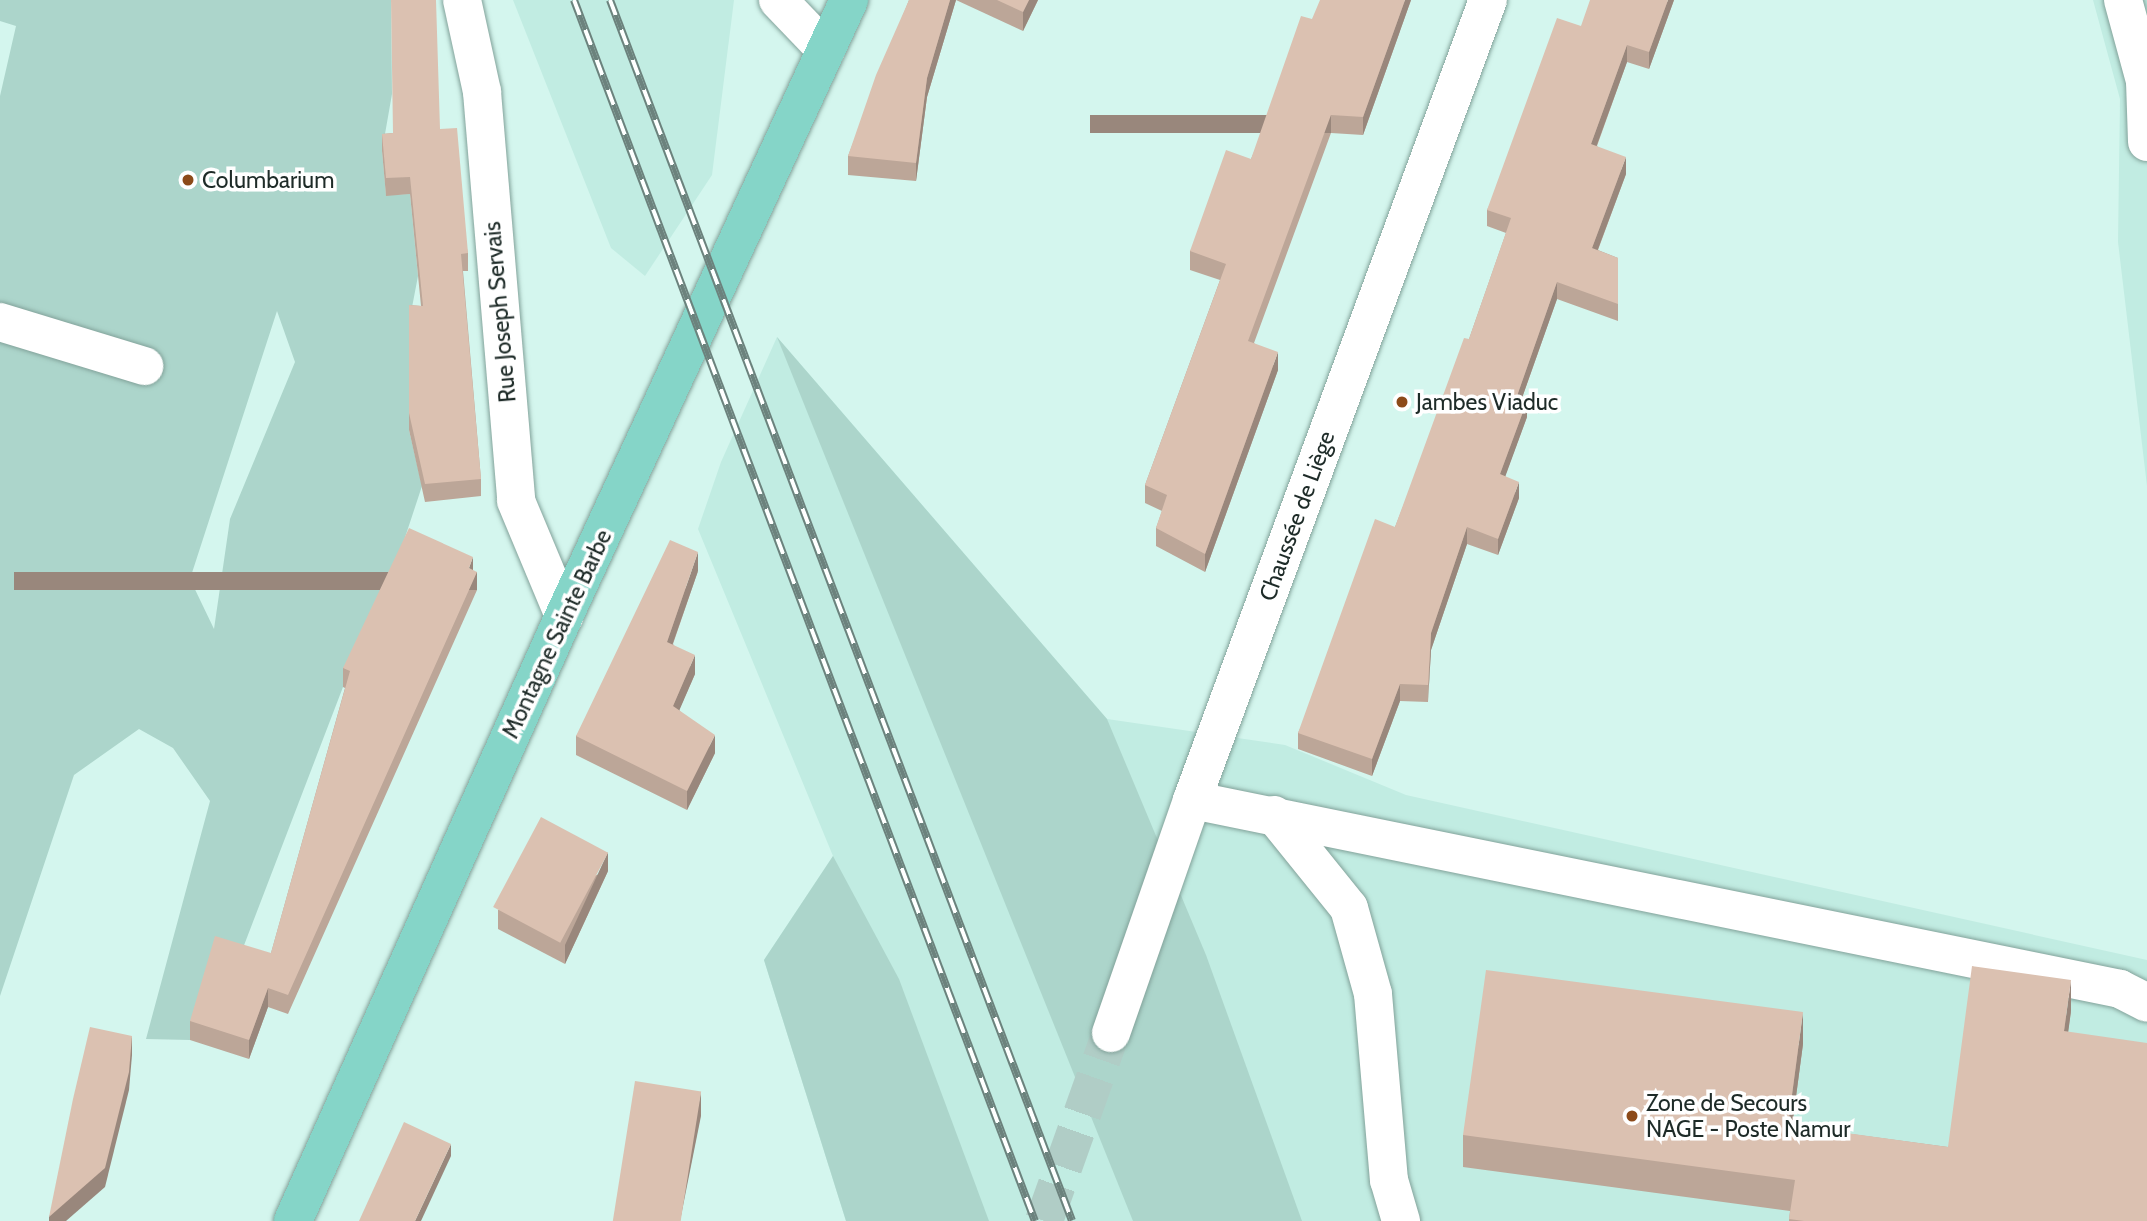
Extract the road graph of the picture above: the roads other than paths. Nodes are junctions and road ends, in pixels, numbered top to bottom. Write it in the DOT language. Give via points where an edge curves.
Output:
graph roads {
  1 [pos="462,0"];
  2 [pos="778,0"];
  3 [pos="849,0"];
  4 [pos="1488,0"];
  5 [pos="2123,0"];
  6 [pos="826,50"];
  7 [pos="2147,142"];
  8 [pos="0,322"];
  9 [pos="144,366"];
  10 [pos="564,616"];
  11 [pos="1192,800"];
  12 [pos="1273,815"];
  13 [pos="2138,993"];
  14 [pos="1111,1033"];
  15 [pos="293,1221"];
  16 [pos="1401,1221"];
  1 -- 10 [label="street, Rue Joseph Servais" via="482,92 516,501"];
  2 -- 6 [label="street"];
  3 -- 6 [label="main road, Montagne Sainte Barbe"];
  4 -- 11 [label="street, Chaussée de Liège"];
  5 -- 7 [label="street" via="2145,81"];
  6 -- 10 [label="main road, Montagne Sainte Barbe"];
  8 -- 9 [label="street"];
  10 -- 15 [label="main road, Montagne Sainte Barbe"];
  11 -- 12 [label="street"];
  11 -- 14 [label="street, Chaussée de Liège"];
  12 -- 13 [label="street"];
  12 -- 16 [label="street" via="1349,908 1373,994 1389,1180"];
}
